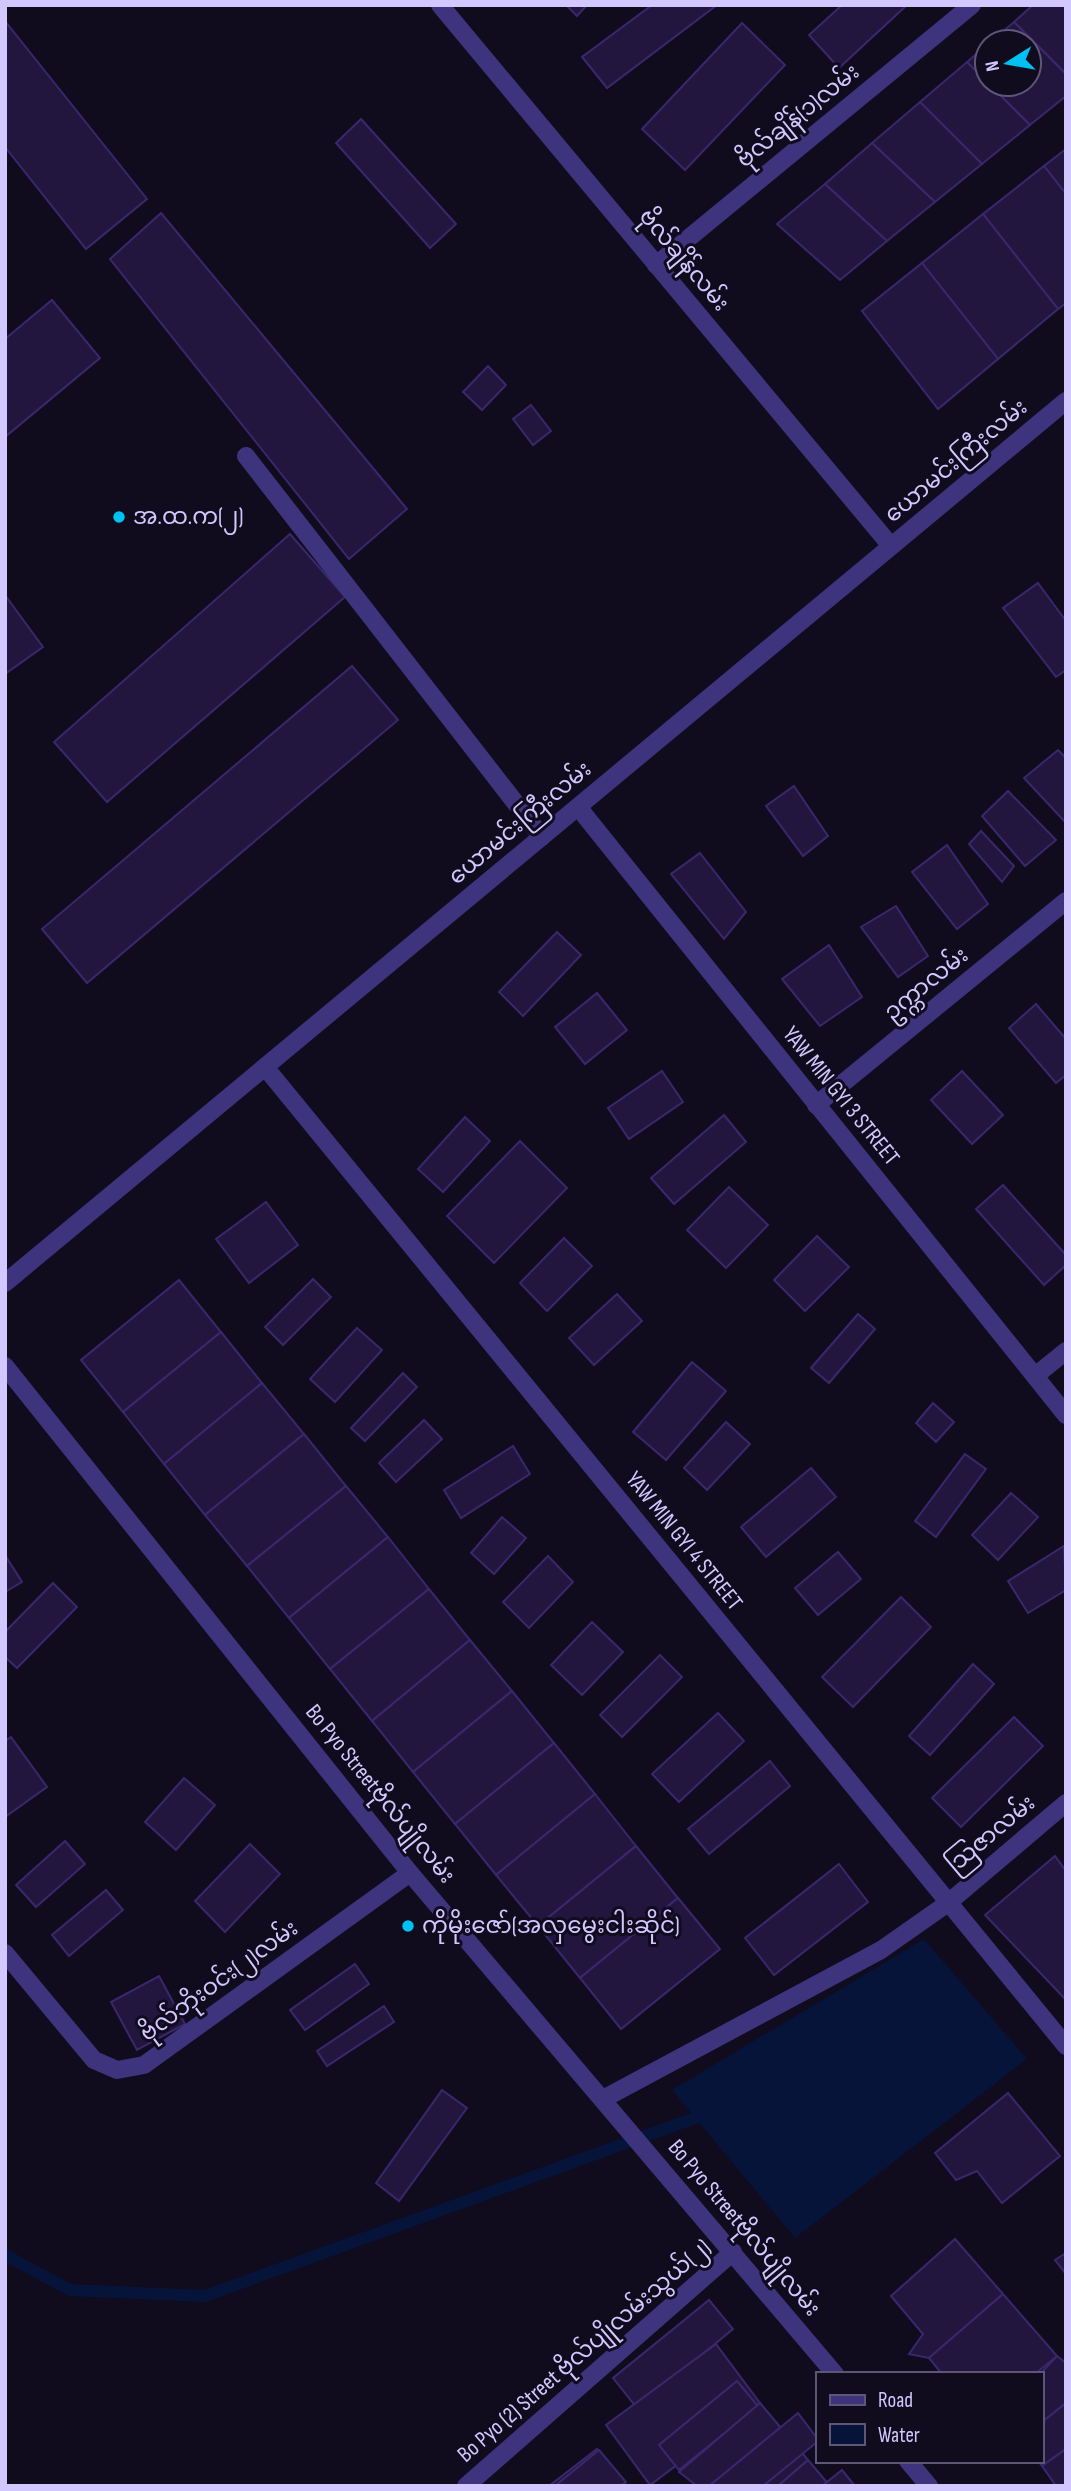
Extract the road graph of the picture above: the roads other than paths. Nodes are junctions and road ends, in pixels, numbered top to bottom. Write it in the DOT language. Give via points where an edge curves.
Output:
graph roads {
  1 [pos="440,5"];
  2 [pos="972,5"];
  3 [pos="656,265"];
  4 [pos="1066,401"];
  5 [pos="246,456"];
  6 [pos="891,546"];
  7 [pos="578,807"];
  8 [pos="542,837"];
  9 [pos="1066,901"];
  10 [pos="265,1067"];
  11 [pos="816,1105"];
  12 [pos="5,1283"];
  13 [pos="1066,1351"];
  14 [pos="5,1366"];
  15 [pos="1035,1376"];
  16 [pos="1066,1415"];
  17 [pos="1066,1803"];
  18 [pos="410,1873"];
  19 [pos="948,1903"];
  20 [pos="5,1953"];
  21 [pos="1066,2046"];
  22 [pos="603,2099"];
  23 [pos="733,2252"];
  24 [pos="833,2372"];
  25 [pos="910,2463"];
  26 [pos="466,2486"];
  27 [pos="929,2486"];
  1 -- 3 [label="street, ဗိုလ်ချိန်လမ်း"];
  2 -- 3 [label="street, ဗိုလ်ချိန်(၁)လမ်း"];
  3 -- 6 [label="street, ဗိုလ်ချိန်လမ်း"];
  4 -- 6 [label="street, ယောမင်းကြီးလမ်း"];
  5 -- 8 [label="street"];
  6 -- 7 [label="street, ယောမင်းကြီးလမ်း"];
  7 -- 8 [label="street, ယောမင်းကြီးလမ်း"];
  7 -- 11 [label="street, YAW MIN GYI 3 STREET"];
  8 -- 10 [label="street, ယောမင်းကြီးလမ်း"];
  9 -- 11 [label="street, ဥက္ကာလမ်း"];
  10 -- 12 [label="street, ယောမင်းကြီးလမ်း"];
  10 -- 19 [label="street, YAW MIN GYI 4 STREET"];
  11 -- 15 [label="street, YAW MIN GYI 3 STREET"];
  13 -- 15 [label="street"];
  14 -- 18 [label="street, Bo Pyo Streetဗိုလ်ပျိုလမ်း"];
  15 -- 16 [label="street, YAW MIN GYI 3 STREET"];
  17 -- 19 [label="street, သြဇာလမ်း"];
  18 -- 20 [label="street, ဗိုလ်ဘိုးဝင်း(၂)လမ်း" via="144,2065 117,2070 94,2060"];
  18 -- 22 [label="street, Bo Pyo Streetဗိုလ်ပျိုလမ်း"];
  19 -- 21 [label="street, YAW MIN GYI 4 STREET"];
  19 -- 22 [label="street, သြဇာလမ်း" via="881,1950"];
  22 -- 23 [label="street, Bo Pyo Streetဗိုလ်ပျိုလမ်း"];
  23 -- 24 [label="street, Bo Pyo Streetဗိုလ်ပျိုလမ်း"];
  23 -- 26 [label="street, Bo Pyo (2) Street ဗိုလ်ပျိုလမ်းသွယ်(၂)"];
  25 -- 27 [label="street"];
}
